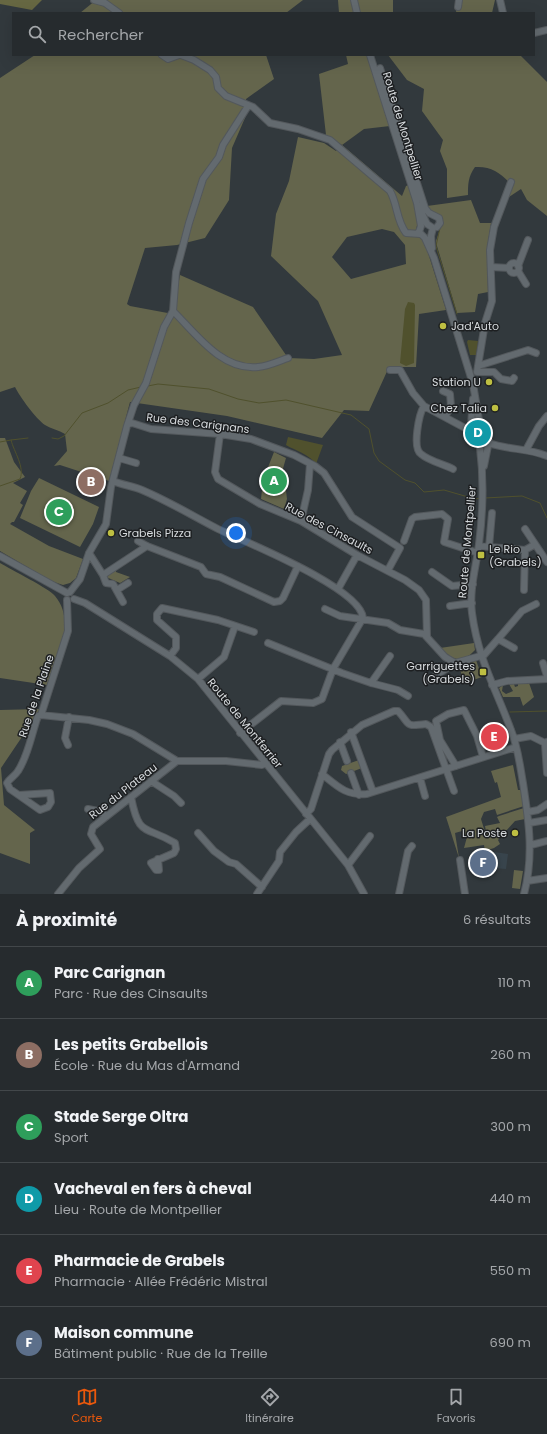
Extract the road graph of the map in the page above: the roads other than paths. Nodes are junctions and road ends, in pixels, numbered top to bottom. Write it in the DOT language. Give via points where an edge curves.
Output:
graph roads {
  1 [pos="94,0"];
  2 [pos="354,0"];
  3 [pos="459,0"];
  4 [pos="500,0"];
  5 [pos="458,7"];
  6 [pos="118,12"];
  7 [pos="357,12"];
  8 [pos="503,12"];
  9 [pos="547,30"];
  10 [pos="535,33"];
  11 [pos="163,56"];
  12 [pos="178,56"];
  13 [pos="183,56"];
  14 [pos="370,56"];
  15 [pos="380,68"];
  16 [pos="248,106"];
  17 [pos="511,182"];
  18 [pos="437,227"];
  19 [pos="422,232"];
  20 [pos="528,240"];
  21 [pos="491,267"];
  22 [pos="518,269"];
  23 [pos="526,284"];
  24 [pos="173,311"];
  25 [pos="536,352"];
  26 [pos="288,358"];
  27 [pos="477,369"];
  28 [pos="390,370"];
  29 [pos="470,376"];
  30 [pos="514,378"];
  31 [pos="443,392"];
  32 [pos="424,406"];
  33 [pos="547,416"];
  34 [pos="445,417"];
  35 [pos="475,417"];
  36 [pos="128,424"];
  37 [pos="472,428"];
  38 [pos="220,434"];
  39 [pos="481,437"];
  40 [pos="488,444"];
  41 [pos="480,448"];
  42 [pos="526,450"];
  43 [pos="547,456"];
  44 [pos="119,458"];
  45 [pos="136,463"];
  46 [pos="310,464"];
  47 [pos="453,469"];
  48 [pos="483,470"];
  49 [pos="113,481"];
  50 [pos="492,513"];
  51 [pos="301,522"];
  52 [pos="525,529"];
  53 [pos="138,541"];
  54 [pos="404,541"];
  55 [pos="534,545"];
  56 [pos="147,546"];
  57 [pos="489,547"];
  58 [pos="478,550"];
  59 [pos="525,550"];
  60 [pos="89,553"];
  61 [pos="357,555"];
  62 [pos="0,556"];
  63 [pos="547,562"];
  64 [pos="298,566"];
  65 [pos="388,570"];
  66 [pos="432,572"];
  67 [pos="103,575"];
  68 [pos="128,583"];
  69 [pos="473,584"];
  70 [pos="338,589"];
  71 [pos="117,590"];
  72 [pos="524,590"];
  73 [pos="70,596"];
  74 [pos="123,602"];
  75 [pos="472,603"];
  76 [pos="536,604"];
  77 [pos="450,606"];
  78 [pos="325,610"];
  79 [pos="363,618"];
  80 [pos="235,626"];
  81 [pos="254,632"];
  82 [pos="427,636"];
  83 [pos="498,639"];
  84 [pos="268,642"];
  85 [pos="514,648"];
  86 [pos="170,656"];
  87 [pos="390,656"];
  88 [pos="480,656"];
  89 [pos="455,663"];
  90 [pos="543,663"];
  91 [pos="333,669"];
  92 [pos="547,677"];
  93 [pos="198,679"];
  94 [pos="429,680"];
  95 [pos="371,683"];
  96 [pos="492,685"];
  97 [pos="408,696"];
  98 [pos="41,715"];
  99 [pos="69,717"];
  100 [pos="351,732"];
  101 [pos="240,733"];
  102 [pos="514,738"];
  103 [pos="340,742"];
  104 [pos="68,745"];
  105 [pos="546,745"];
  106 [pos="516,747"];
  107 [pos="483,757"];
  108 [pos="177,761"];
  109 [pos="346,762"];
  110 [pos="264,764"];
  111 [pos="456,766"];
  112 [pos="447,769"];
  113 [pos="351,773"];
  114 [pos="547,773"];
  115 [pos="321,777"];
  116 [pos="420,778"];
  117 [pos="151,781"];
  118 [pos="454,791"];
  119 [pos="373,792"];
  120 [pos="19,795"];
  121 [pos="358,795"];
  122 [pos="425,796"];
  123 [pos="131,797"];
  124 [pos="181,803"];
  125 [pos="545,806"];
  126 [pos="88,809"];
  127 [pos="528,812"];
  128 [pos="107,816"];
  129 [pos="308,817"];
  130 [pos="546,820"];
  131 [pos="529,823"];
  132 [pos="198,833"];
  133 [pos="370,836"];
  134 [pos="547,841"];
  135 [pos="531,845"];
  136 [pos="412,846"];
  137 [pos="158,859"];
  138 [pos="460,860"];
  139 [pos="348,865"];
  140 [pos="547,878"];
  141 [pos="527,881"];
  142 [pos="262,887"];
  143 [pos="58,894"];
  144 [pos="257,894"];
  145 [pos="364,894"];
  146 [pos="399,894"];
  147 [pos="465,894"];
  148 [pos="524,894"];
  1 -- 6 [label="street" via="105,3"];
  2 -- 7 [label="street"];
  3 -- 5 [label="street"];
  4 -- 8 [label="street"];
  9 -- 10 [label="street"];
  11 -- 12 [label="street" via="168,60"];
  13 -- 16 [label="street" via="210,70 223,93"];
  14 -- 19 [label="street, Route de Montpellier" via="417,203"];
  15 -- 18 [label="street" via="425,208 428,213 439,218 440,223"];
  16 -- 19 [label="street" via="253,107 270,123 330,140 390,191 395,200 400,225 406,233"];
  16 -- 24 [label="street" via="203,180 176,272"];
  17 -- 21 [label="street" via="494,227 490,250"];
  19 -- 29 [label="street, Route de Montpellier" via="434,258"];
  20 -- 22 [label="street"];
  21 -- 22 [label="street" via="509,268 512,273"];
  21 -- 27 [label="street" via="492,301 485,323"];
  22 -- 23 [label="street"];
  24 -- 26 [label="street" via="213,352 226,360 257,367"];
  24 -- 36 [label="street" via="164,327"];
  25 -- 27 [label="street" via="528,350"];
  27 -- 29 [label="street"];
  27 -- 30 [label="street" via="494,372 501,379"];
  28 -- 32 [label="street" via="400,370"];
  29 -- 35 [label="street, Route de Montpellier"];
  31 -- 34 [label="street" via="450,394 451,406"];
  32 -- 34 [label="street"];
  32 -- 47 [label="street" via="420,413 416,448 420,454"];
  33 -- 42 [label="street"];
  34 -- 37 [label="street" via="465,428"];
  35 -- 37 [label="street, Route de Montpellier"];
  35 -- 39 [label="street, Route de Montpellier"];
  36 -- 38 [label="street, Rue des Carignans" via="151,429"];
  36 -- 44 [label="street"];
  37 -- 39 [label="street, Route de Montpellier"];
  38 -- 46 [label="street, Rue des Carignans" via="264,443"];
  38 -- 51 [label="street, Rue des Cinsaults" via="215,472 218,479 260,504"];
  39 -- 40 [label="street" via="487,438"];
  39 -- 41 [label="street, Route de Montpellier" via="476,444"];
  40 -- 41 [label="street"];
  40 -- 42 [label="street"];
  40 -- 48 [label="street, Route de Montpellier"];
  41 -- 48 [label="street, Route de Montpellier"];
  42 -- 43 [label="street"];
  44 -- 45 [label="street"];
  44 -- 49 [label="street"];
  46 -- 51 [label="street" via="308,490"];
  46 -- 65 [label="street, Rue des Carignans" via="324,473 352,517 400,548"];
  48 -- 58 [label="street, Route de Montpellier"];
  49 -- 60 [label="street" via="106,524"];
  49 -- 64 [label="street" via="141,489 218,529"];
  50 -- 57 [label="street"];
  51 -- 61 [label="street, Rue des Cinsaults"];
  52 -- 55 [label="street"];
  53 -- 56 [label="street"];
  54 -- 58 [label="street" via="412,519 442,514 448,519 444,542"];
  55 -- 59 [label="street"];
  55 -- 63 [label="street"];
  56 -- 64 [label="street" via="201,567 206,574 220,577 274,602 283,598"];
  56 -- 67 [label="street"];
  57 -- 58 [label="street"];
  57 -- 59 [label="street"];
  58 -- 69 [label="street, Route de Montpellier"];
  59 -- 72 [label="street"];
  60 -- 67 [label="street"];
  60 -- 73 [label="street" via="80,579"];
  61 -- 65 [label="street, Rue des Cinsaults"];
  61 -- 70 [label="street"];
  62 -- 73 [label="street, Route de Montferrier"];
  64 -- 70 [label="street"];
  65 -- 82 [label="street" via="424,596"];
  66 -- 69 [label="street" via="452,586"];
  67 -- 71 [label="street" via="106,583 113,584"];
  68 -- 71 [label="street"];
  69 -- 75 [label="street, Route de Montpellier"];
  70 -- 79 [label="street" via="363,613"];
  71 -- 74 [label="street"];
  73 -- 86 [label="street, Route de Montferrier"];
  73 -- 98 [label="street, Rue de la Plaine" via="68,631"];
  75 -- 77 [label="street"];
  75 -- 88 [label="street, Route de Montpellier"];
  76 -- 83 [label="street" via="522,611"];
  78 -- 79 [label="street" via="340,616"];
  79 -- 82 [label="street"];
  79 -- 91 [label="street"];
  80 -- 81 [label="street"];
  80 -- 86 [label="street" via="160,608 157,620 176,637 176,648"];
  80 -- 93 [label="street" via="224,657"];
  82 -- 89 [label="street" via="445,657"];
  83 -- 85 [label="street"];
  83 -- 88 [label="street" via="486,654"];
  84 -- 91 [label="street"];
  86 -- 93 [label="street, Route de Montferrier"];
  87 -- 95 [label="street"];
  88 -- 89 [label="street"];
  88 -- 96 [label="street, Route de Montpellier"];
  89 -- 94 [label="street"];
  90 -- 92 [label="street"];
  91 -- 95 [label="street"];
  91 -- 101 [label="street" via="322,699 313,703 282,701"];
  92 -- 96 [label="street"];
  93 -- 101 [label="street, Route de Montferrier"];
  95 -- 97 [label="street" via="398,690"];
  96 -- 102 [label="street, Route de Montpellier"];
  98 -- 99 [label="street"];
  98 -- 120 [label="street, Rue de la Plaine" via="38,716 21,767 7,782"];
  99 -- 104 [label="street" via="65,738"];
  99 -- 108 [label="street" via="113,726 134,734"];
  100 -- 103 [label="street"];
  100 -- 112 [label="street" via="398,711 410,726 429,725"];
  100 -- 119 [label="street"];
  101 -- 110 [label="street, Route de Montferrier"];
  102 -- 105 [label="street" via="531,736"];
  102 -- 106 [label="street, Route de Montpellier"];
  103 -- 109 [label="street"];
  103 -- 115 [label="street" via="329,754"];
  105 -- 114 [label="street"];
  106 -- 107 [label="street"];
  106 -- 127 [label="street, Route de Montpellier"];
  107 -- 111 [label="street"];
  107 -- 111 [label="street" via="477,736 464,710 448,714 436,721 440,740"];
  108 -- 110 [label="street"];
  108 -- 117 [label="street, Rue du Plateau"];
  110 -- 129 [label="street, Route de Montferrier"];
  111 -- 112 [label="street"];
  112 -- 116 [label="street"];
  112 -- 118 [label="street"];
  113 -- 121 [label="street"];
  115 -- 121 [label="street" via="345,792"];
  115 -- 129 [label="street"];
  116 -- 119 [label="street"];
  116 -- 122 [label="street"];
  117 -- 123 [label="street, Rue du Plateau"];
  117 -- 124 [label="street"];
  119 -- 121 [label="street"];
  120 -- 120 [label="street" via="50,793 52,802 40,810"];
  123 -- 128 [label="street, Rue du Plateau"];
  123 -- 137 [label="street" via="139,825 176,844 174,853"];
  125 -- 127 [label="street"];
  125 -- 130 [label="street"];
  126 -- 128 [label="street"];
  127 -- 131 [label="street, Route de Montpellier"];
  128 -- 143 [label="street, Rue du Plateau" via="91,831 100,849 79,868"];
  129 -- 139 [label="street, Route de Montferrier"];
  129 -- 142 [label="street" via="280,852 279,862"];
  130 -- 131 [label="street"];
  131 -- 135 [label="street, Route de Montpellier"];
  132 -- 142 [label="street" via="214,851 236,864"];
  133 -- 139 [label="street"];
  134 -- 135 [label="street"];
  135 -- 141 [label="street, Route de Montpellier"];
  136 -- 146 [label="street" via="408,851"];
  138 -- 147 [label="street"];
  139 -- 145 [label="street, Route de Montferrier"];
  140 -- 141 [label="street"];
  141 -- 148 [label="street, Route de Montpellier"];
  142 -- 144 [label="street"];
}
